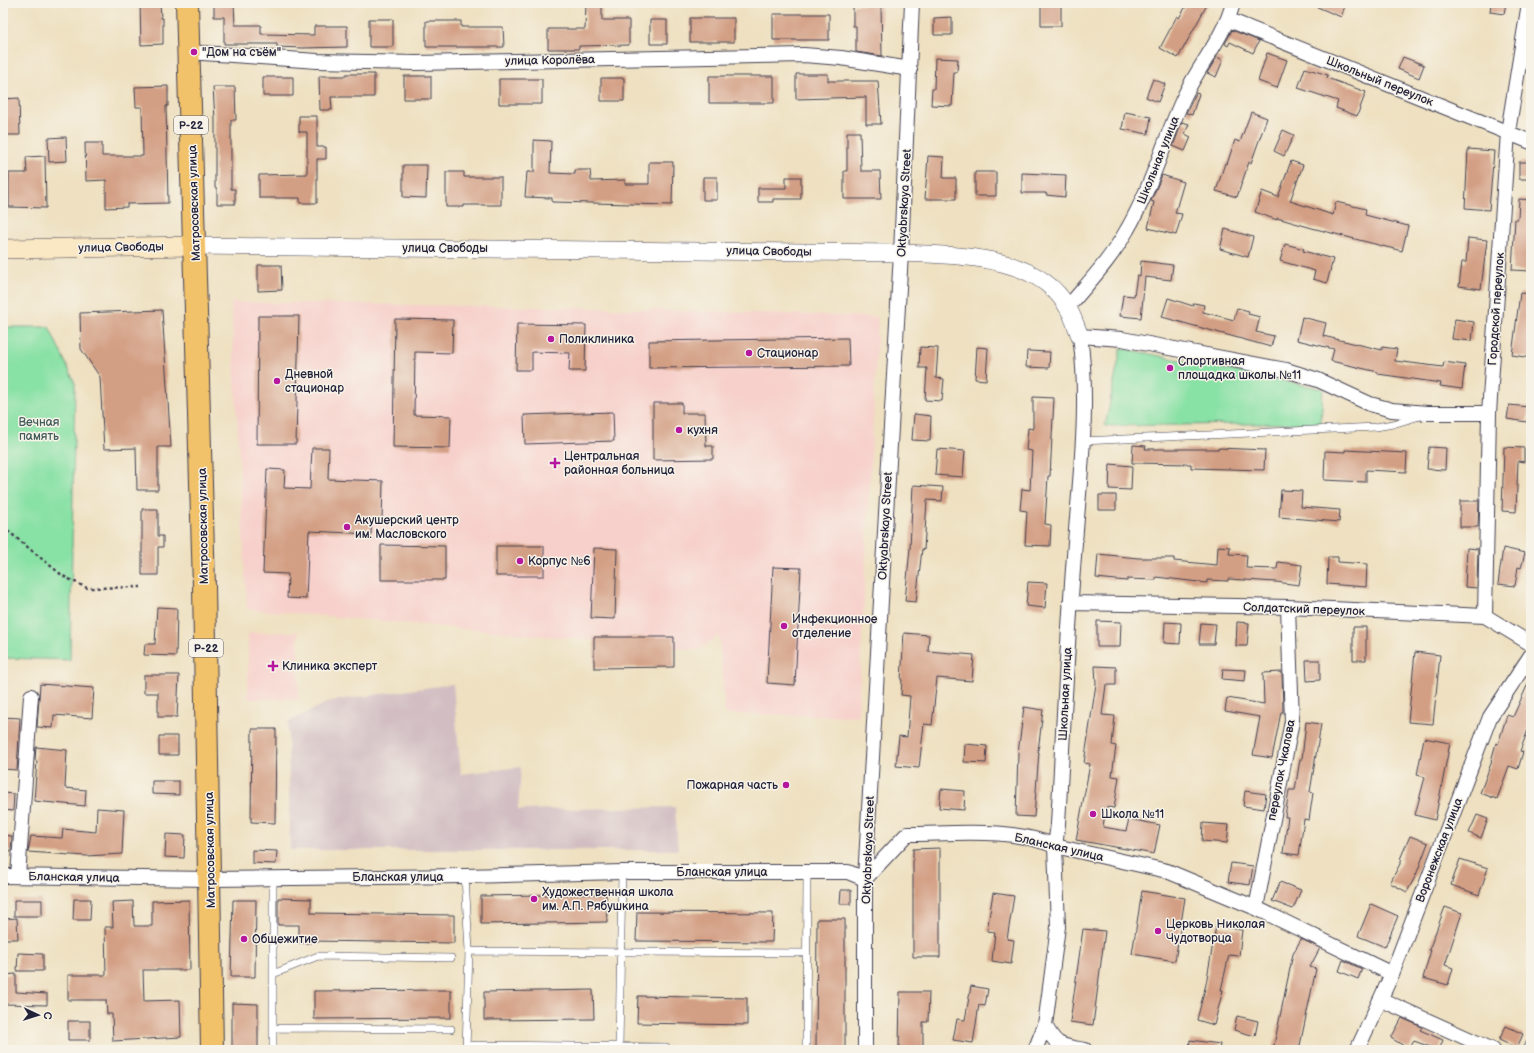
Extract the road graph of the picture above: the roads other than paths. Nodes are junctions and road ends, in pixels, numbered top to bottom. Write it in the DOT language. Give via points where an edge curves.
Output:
graph roads {
  1 [pos="187,3"];
  2 [pos="912,3"];
  3 [pos="1233,3"];
  4 [pos="1529,3"];
  5 [pos="1229,20"];
  6 [pos="188,52"];
  7 [pos="910,69"];
  8 [pos="1508,132"];
  9 [pos="1531,142"];
  10 [pos="196,246"];
  11 [pos="3,249"];
  12 [pos="901,253"];
  13 [pos="1068,307"];
  14 [pos="1080,336"];
  15 [pos="1427,413"];
  16 [pos="1489,413"];
  17 [pos="1082,440"];
  18 [pos="1070,604"];
  19 [pos="1288,608"];
  20 [pos="1485,616"];
  21 [pos="1531,644"];
  22 [pos="1531,655"];
  23 [pos="31,696"];
  24 [pos="1055,846"];
  25 [pos="622,872"];
  26 [pos="807,872"];
  27 [pos="3,876"];
  28 [pos="18,876"];
  29 [pos="465,876"];
  30 [pos="273,878"];
  31 [pos="210,879"];
  32 [pos="865,879"];
  33 [pos="1256,908"];
  34 [pos="468,951"];
  35 [pos="621,951"];
  36 [pos="807,953"];
  37 [pos="451,958"];
  38 [pos="273,974"];
  39 [pos="1392,974"];
  40 [pos="1382,1000"];
  41 [pos="1045,1025"];
  42 [pos="273,1028"];
  43 [pos="451,1029"];
  44 [pos="466,1047"];
  45 [pos="619,1047"];
  46 [pos="666,1047"];
  47 [pos="212,1050"];
  48 [pos="273,1050"];
  49 [pos="806,1050"];
  50 [pos="865,1050"];
  51 [pos="1035,1050"];
  52 [pos="1085,1050"];
  53 [pos="1357,1050"];
  54 [pos="1493,1050"];
  1 -- 6 [label="highway, Матросовская улица / Р-22"];
  2 -- 7 [label="street, Oktyabrskaya Street"];
  3 -- 5 [label="street, Школьная улица"];
  4 -- 8 [label="street, Городской переулок"];
  5 -- 8 [label="street, Школьный переулок"];
  5 -- 13 [label="street, Школьная улица" via="1183,99 1149,186 1127,230 1103,267"];
  6 -- 7 [label="street, улица Королёва" via="416,63 804,55"];
  6 -- 10 [label="highway, Матросовская улица / Р-22"];
  7 -- 12 [label="street, Oktyabrskaya Street"];
  8 -- 9 [label="street, Школьный переулок"];
  8 -- 16 [label="street, Городской переулок"];
  10 -- 11 [label="main road, улица Свободы"];
  10 -- 12 [label="street, улица Свободы"];
  10 -- 31 [label="highway, Матросовская улица / Р-22"];
  12 -- 13 [label="street, улица Свободы" via="986,258 1026,271 1052,288"];
  12 -- 32 [label="street, Oktyabrskaya Street"];
  13 -- 14 [label="street, улица Свободы"];
  14 -- 15 [label="street" via="1130,340 1286,370 1318,380 1370,404 1392,410"];
  14 -- 17 [label="street, Школьная улица" via="1085,385"];
  15 -- 16 [label="street"];
  15 -- 17 [label="lane" via="1376,427"];
  16 -- 20 [label="street, Городской переулок"];
  17 -- 18 [label="street, Школьная улица"];
  18 -- 19 [label="street, Солдатский переулок"];
  18 -- 24 [label="street, Школьная улица"];
  19 -- 20 [label="street, Солдатский переулок"];
  19 -- 33 [label="street, переулок Чкалова" via="1292,721"];
  20 -- 21 [label="street, Солдатский переулок"];
  22 -- 39 [label="street, Воронежская улица" via="1490,717"];
  23 -- 28 [label="street"];
  24 -- 32 [label="street, Бланская улица" via="1040,839 1003,834 907,834"];
  24 -- 33 [label="street, Бланская улица" via="1167,871"];
  24 -- 41 [label="street, Школьная улица" via="1058,927"];
  25 -- 26 [label="street, Бланская улица"];
  25 -- 29 [label="street, Бланская улица"];
  25 -- 35 [label="lane"];
  26 -- 32 [label="street, Бланская улица" via="848,872"];
  26 -- 36 [label="lane"];
  27 -- 28 [label="street, Бланская улица"];
  28 -- 31 [label="street, Бланская улица"];
  29 -- 30 [label="street, Бланская улица"];
  29 -- 34 [label="lane"];
  30 -- 31 [label="street, Бланская улица"];
  30 -- 38 [label="lane"];
  31 -- 47 [label="highway, Матросовская улица / Р-22"];
  32 -- 50 [label="street, Oktyabrskaya Street"];
  33 -- 39 [label="street, Бланская улица"];
  34 -- 35 [label="lane"];
  34 -- 44 [label="lane"];
  35 -- 36 [label="lane"];
  35 -- 45 [label="lane"];
  36 -- 49 [label="lane"];
  37 -- 38 [label="lane" via="318,956"];
  38 -- 42 [label="lane"];
  39 -- 40 [label="street, Воронежская улица"];
  40 -- 53 [label="street, Воронежская улица"];
  40 -- 54 [label="street"];
  41 -- 51 [label="street, Школьная улица"];
  41 -- 52 [label="street" via="1052,1039 1066,1047"];
  42 -- 43 [label="lane"];
  42 -- 48 [label="lane"];
  44 -- 45 [label="lane"];
  45 -- 46 [label="lane"];
}
